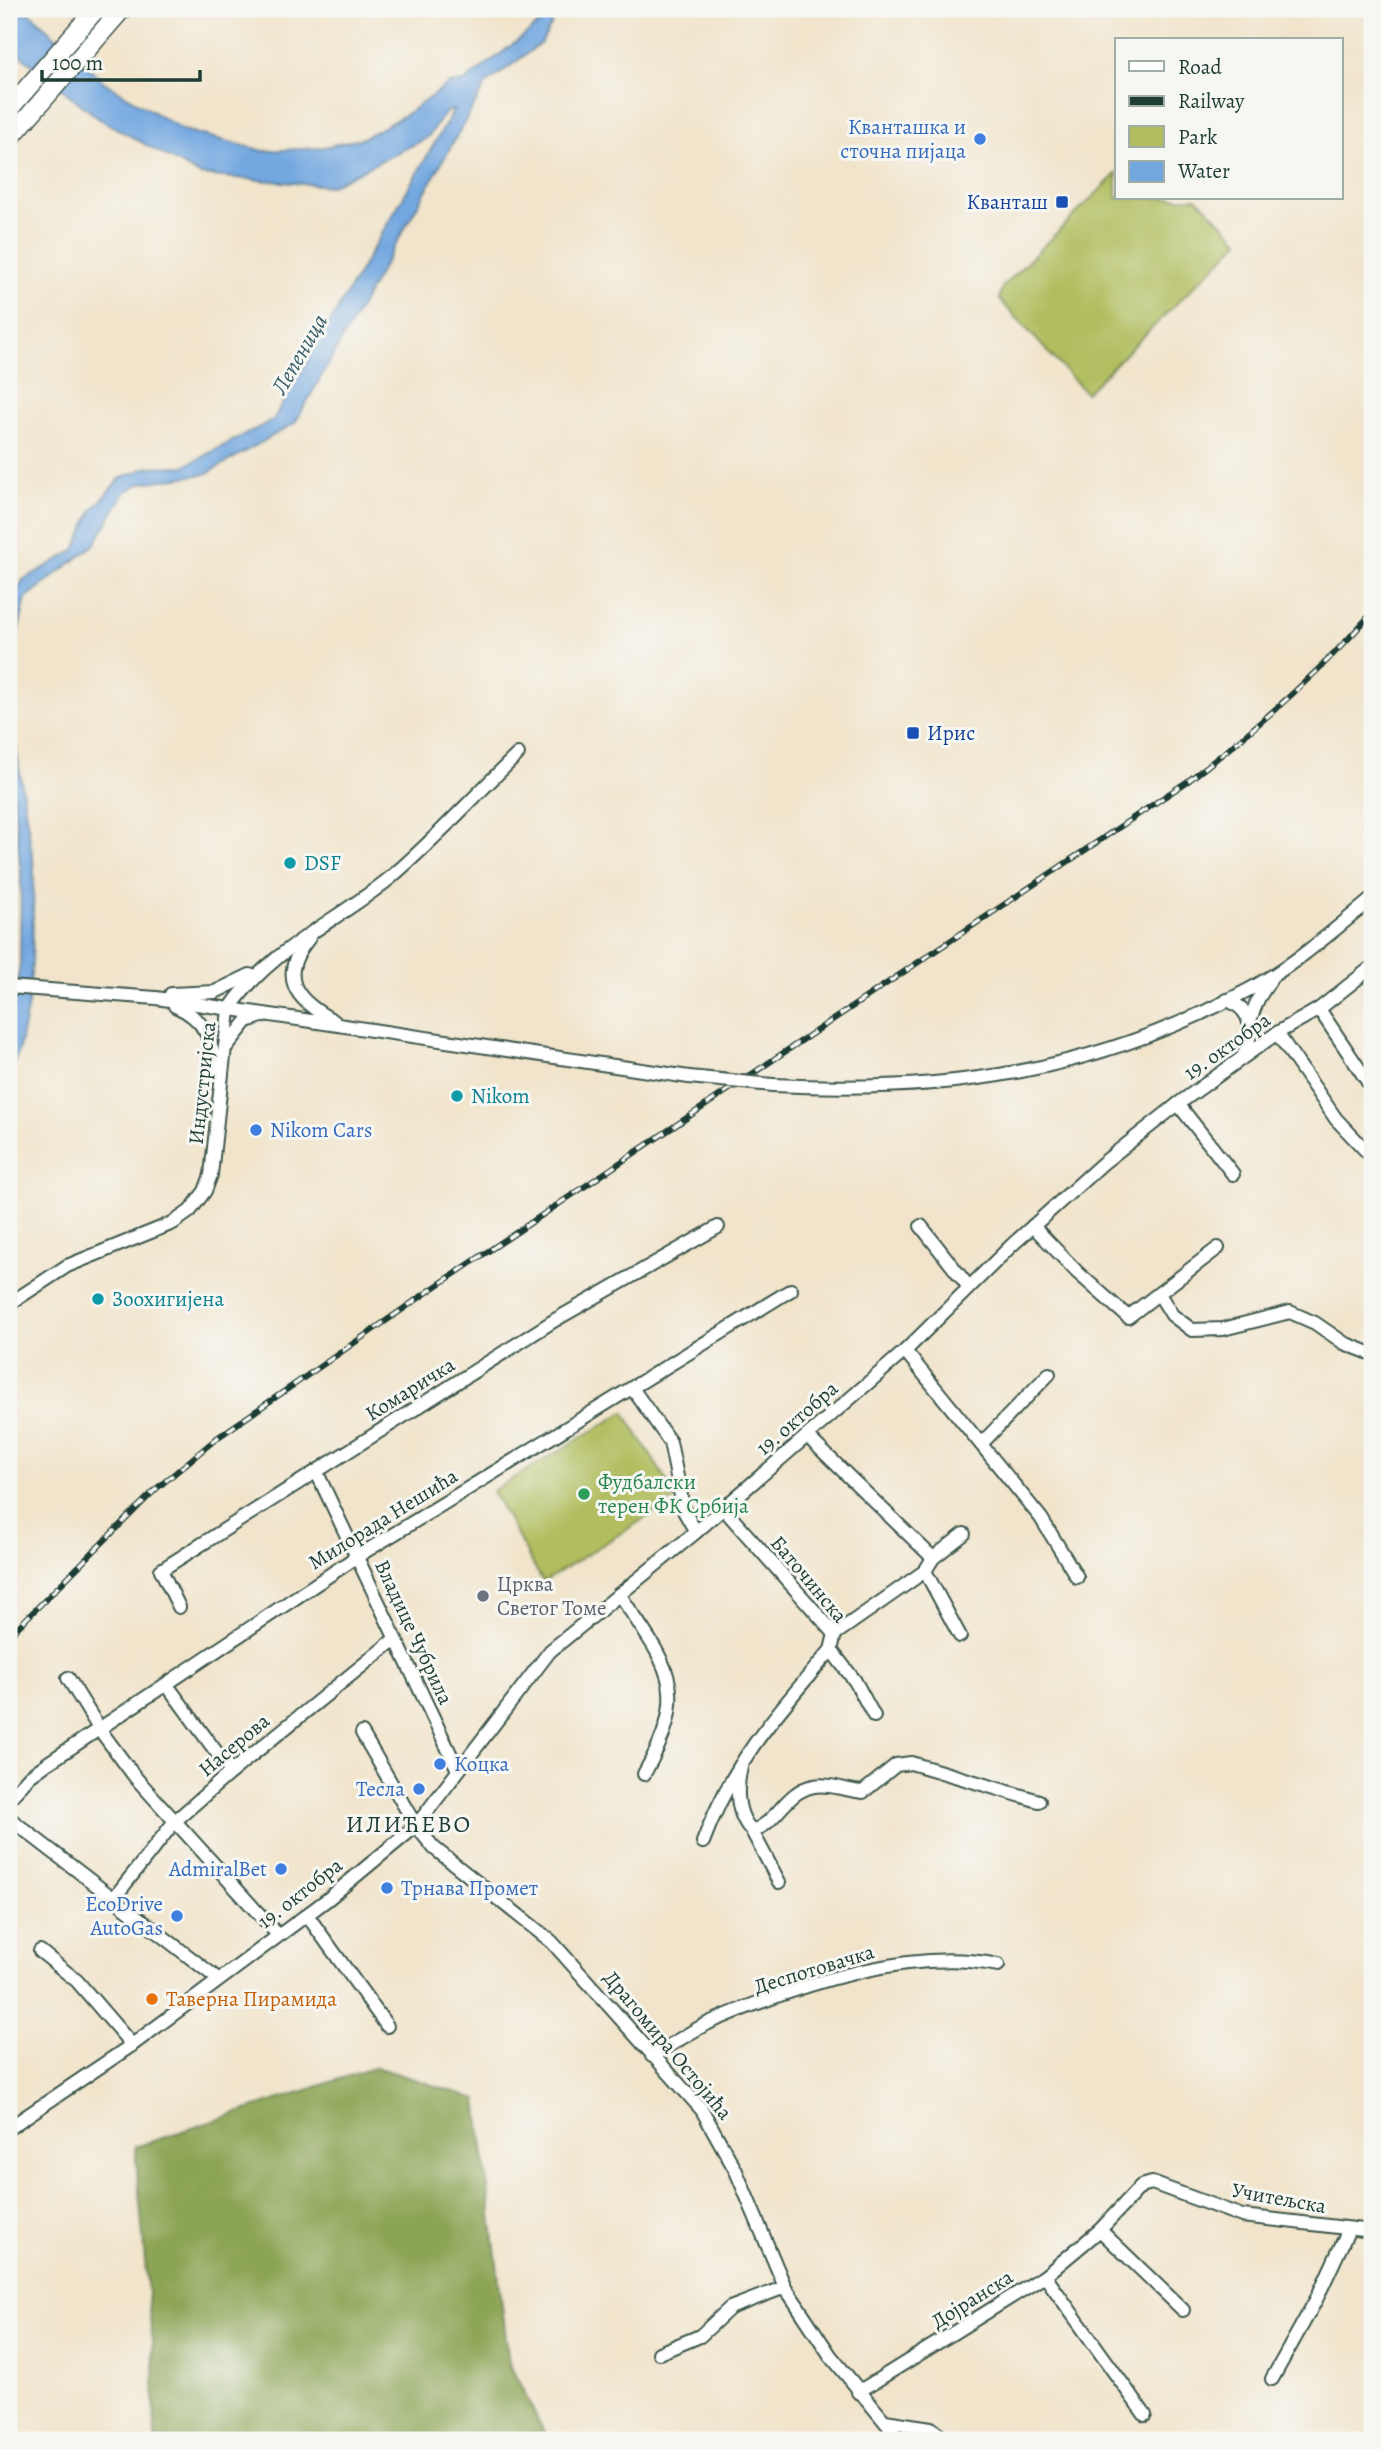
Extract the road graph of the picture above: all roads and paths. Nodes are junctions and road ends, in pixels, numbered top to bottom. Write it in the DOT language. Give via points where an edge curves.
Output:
graph roads {
  1 [pos="96,9"];
  2 [pos="122,9"];
  3 [pos="9,109"];
  4 [pos="9,139"];
  5 [pos="518,754"];
  6 [pos="1372,899"];
  7 [pos="318,927"];
  8 [pos="266,966"];
  9 [pos="1372,967"];
  10 [pos="1276,973"];
  11 [pos="9,987"];
  12 [pos="112,994"];
  13 [pos="156,998"];
  14 [pos="1227,1000"];
  15 [pos="1319,1009"];
  16 [pos="229,1010"];
  17 [pos="267,1015"];
  18 [pos="341,1024"];
  19 [pos="1250,1026"];
  20 [pos="1272,1036"];
  21 [pos="222,1055"];
  22 [pos="1243,1057"];
  23 [pos="219,1085"];
  24 [pos="1372,1088"];
  25 [pos="1178,1104"];
  26 [pos="1372,1157"];
  27 [pos="1233,1174"];
  28 [pos="921,1226"];
  29 [pos="1033,1226"];
  30 [pos="718,1227"];
  31 [pos="1218,1248"];
  32 [pos="968,1286"];
  33 [pos="791,1290"];
  34 [pos="1158,1294"];
  35 [pos="9,1304"];
  36 [pos="905,1351"];
  37 [pos="1372,1354"];
  38 [pos="1049,1374"];
  39 [pos="632,1388"];
  40 [pos="807,1436"];
  41 [pos="981,1444"];
  42 [pos="317,1473"];
  43 [pos="723,1508"];
  44 [pos="696,1532"];
  45 [pos="964,1534"];
  46 [pos="358,1556"];
  47 [pos="933,1558"];
  48 [pos="925,1571"];
  49 [pos="1077,1577"];
  50 [pos="619,1594"];
  51 [pos="179,1606"];
  52 [pos="835,1634"];
  53 [pos="960,1636"];
  54 [pos="395,1639"];
  55 [pos="831,1650"];
  56 [pos="68,1678"];
  57 [pos="167,1685"];
  58 [pos="874,1716"];
  59 [pos="100,1730"];
  60 [pos="362,1732"];
  61 [pos="741,1766"];
  62 [pos="458,1770"];
  63 [pos="231,1772"];
  64 [pos="644,1774"];
  65 [pos="9,1799"];
  66 [pos="1039,1801"];
  67 [pos="9,1818"];
  68 [pos="174,1821"];
  69 [pos="416,1826"];
  70 [pos="752,1831"];
  71 [pos="703,1842"];
  72 [pos="779,1882"];
  73 [pos="114,1898"];
  74 [pos="307,1915"];
  75 [pos="278,1936"];
  76 [pos="40,1951"];
  77 [pos="998,1965"];
  78 [pos="218,1979"];
  79 [pos="387,2026"];
  80 [pos="132,2045"];
  81 [pos="652,2056"];
  82 [pos="9,2128"];
  83 [pos="1141,2186"];
  84 [pos="1349,2229"];
  85 [pos="1100,2230"];
  86 [pos="1372,2231"];
  87 [pos="1045,2276"];
  88 [pos="785,2287"];
  89 [pos="1183,2310"];
  90 [pos="659,2353"];
  91 [pos="1272,2379"];
  92 [pos="858,2392"];
  93 [pos="1145,2415"];
  94 [pos="885,2421"];
  95 [pos="900,2440"];
  96 [pos="947,2440"];
  1 -- 3 [label="highway"];
  2 -- 4 [label="highway"];
  5 -- 7 [label="street, Индустријска" via="391,876"];
  6 -- 10 [label="street"];
  7 -- 8 [label="street, Индустријска"];
  7 -- 18 [label="street" via="299,951 293,982 306,1004"];
  8 -- 12 [label="street" via="207,993 173,995 135,989"];
  8 -- 16 [label="street, Индустријска"];
  9 -- 15 [label="street, 19. октобра"];
  10 -- 14 [label="street"];
  10 -- 19 [label="street" via="1258,999"];
  11 -- 12 [label="street"];
  12 -- 13 [label="street"];
  13 -- 16 [label="street"];
  13 -- 23 [label="street" via="186,1010 205,1028"];
  14 -- 18 [label="street, bridge" via="1109,1048 1023,1073 902,1088 774,1085 689,1077"];
  14 -- 19 [label="street" via="1237,1003"];
  15 -- 20 [label="street, 19. октобра"];
  15 -- 24 [label="street"];
  16 -- 17 [label="street"];
  16 -- 21 [label="street, Индустријска"];
  17 -- 18 [label="street"];
  17 -- 21 [label="street" via="247,1021"];
  19 -- 20 [label="street" via="1257,1038"];
  19 -- 22 [label="street"];
  20 -- 22 [label="street, 19. октобра"];
  20 -- 26 [label="street" via="1336,1119"];
  21 -- 23 [label="street, Индустријска"];
  22 -- 25 [label="street, 19. октобра"];
  23 -- 35 [label="street, Индустријска" via="211,1175 190,1211 173,1223 67,1266"];
  25 -- 27 [label="street"];
  25 -- 29 [label="street, 19. октобра"];
  28 -- 32 [label="street"];
  29 -- 32 [label="street, 19. октобра"];
  29 -- 34 [label="street" via="1128,1317"];
  30 -- 42 [label="street, Комаричка" via="555,1320"];
  31 -- 34 [label="street"];
  32 -- 36 [label="street, 19. октобра"];
  33 -- 39 [label="street, Милорада Нешића"];
  34 -- 37 [label="street" via="1172,1315 1192,1330 1223,1329 1290,1312"];
  36 -- 40 [label="street, 19. октобра"];
  36 -- 41 [label="street"];
  38 -- 41 [label="street"];
  39 -- 44 [label="street" via="670,1442 684,1511"];
  39 -- 46 [label="street, Милорада Нешића"];
  40 -- 43 [label="street, 19. октобра"];
  40 -- 47 [label="street"];
  41 -- 49 [label="street" via="1041,1518"];
  42 -- 46 [label="street, Владице Чубрила"];
  42 -- 51 [label="street, Комаричка" via="161,1570"];
  43 -- 44 [label="street, 19. октобра"];
  43 -- 52 [label="street, Баточинска"];
  44 -- 50 [label="street, 19. октобра"];
  45 -- 47 [label="street"];
  46 -- 54 [label="street, Владице Чубрила"];
  46 -- 57 [label="street, Милорада Нешића"];
  47 -- 48 [label="street"];
  48 -- 52 [label="street"];
  48 -- 53 [label="street"];
  50 -- 62 [label="street, 19. октобра" via="550,1651"];
  50 -- 64 [label="street" via="664,1662 672,1691 664,1739"];
  52 -- 55 [label="street, Баточинска"];
  54 -- 62 [label="street, Владице Чубрила"];
  54 -- 63 [label="street, Насерова"];
  55 -- 58 [label="street, Баточинска"];
  55 -- 61 [label="street" via="762,1730"];
  56 -- 59 [label="street"];
  57 -- 59 [label="street, Милорада Нешића"];
  57 -- 63 [label="street"];
  59 -- 65 [label="street, Милорада Нешића" via="30,1776"];
  59 -- 68 [label="street"];
  60 -- 69 [label="street, Драгомира Остојића"];
  61 -- 70 [label="street" via="738,1800"];
  61 -- 71 [label="street" via="718,1804"];
  62 -- 69 [label="street, 19. октобра"];
  63 -- 68 [label="street, Насерова"];
  66 -- 70 [label="street" via="902,1763 863,1792 825,1786 804,1789"];
  67 -- 73 [label="street"];
  68 -- 73 [label="street, Насерова"];
  68 -- 75 [label="street"];
  69 -- 74 [label="street, 19. октобра"];
  69 -- 81 [label="street, Драгомира Остојића" via="443,1856 552,1942 590,1980"];
  70 -- 72 [label="street"];
  73 -- 78 [label="street"];
  74 -- 75 [label="street, 19. октобра"];
  74 -- 79 [label="street"];
  75 -- 78 [label="street, 19. октобра"];
  76 -- 80 [label="street" via="77,1981"];
  77 -- 81 [label="street, Деспотовачка" via="930,1959 846,1976 711,2022"];
  78 -- 80 [label="street, 19. октобра"];
  80 -- 82 [label="street, 19. октобра"];
  81 -- 88 [label="street, Драгомира Остојића" via="702,2110 720,2137"];
  83 -- 84 [label="street, Учитељска" via="1152,2183 1241,2216"];
  83 -- 85 [label="street, Дојранска"];
  84 -- 86 [label="street, Учитељска"];
  84 -- 91 [label="street"];
  85 -- 87 [label="street, Дојранска"];
  85 -- 89 [label="street"];
  87 -- 92 [label="street, Дојранска"];
  87 -- 93 [label="street"];
  88 -- 90 [label="street" via="730,2308 700,2336"];
  88 -- 92 [label="street, Драгомира Остојића"];
  92 -- 94 [label="street, Драгомира Остојића"];
  94 -- 95 [label="street, Драгомира Остојића"];
  94 -- 96 [label="street" via="931,2428"];
}
